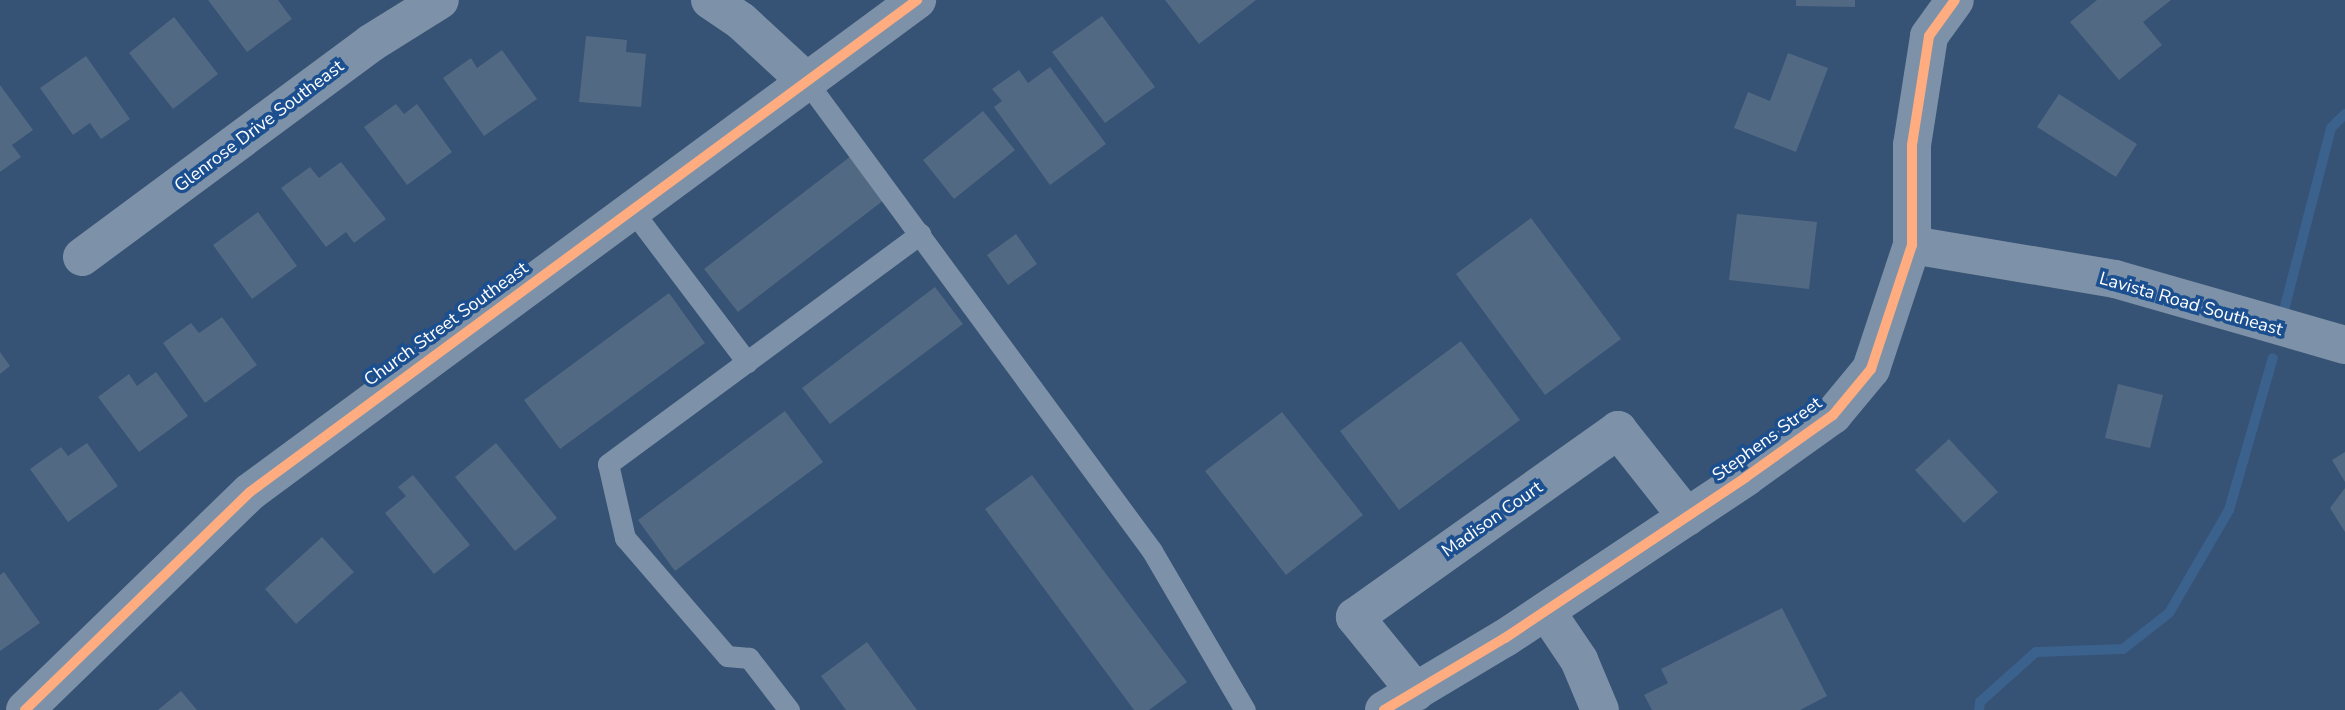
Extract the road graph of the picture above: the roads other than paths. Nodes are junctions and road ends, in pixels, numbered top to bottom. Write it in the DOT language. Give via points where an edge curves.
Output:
graph roads {
  1 [pos="440,0"];
  2 [pos="710,0"];
  3 [pos="917,0"];
  4 [pos="1955,0"];
  5 [pos="807,82"];
  6 [pos="632,210"];
  7 [pos="920,234"];
  8 [pos="1912,245"];
  9 [pos="82,257"];
  10 [pos="2345,345"];
  11 [pos="747,362"];
  12 [pos="1687,517"];
  13 [pos="1546,611"];
  14 [pos="1400,701"];
  15 [pos="42,704"];
  16 [pos="789,710"];
  17 [pos="1245,710"];
  18 [pos="1601,710"];
  1 -- 9 [label="street, Glenrose Drive Southeast" via="371,43"];
  2 -- 5 [label="street" via="751,30"];
  3 -- 5 [label="street, Church Street Southeast"];
  4 -- 8 [label="street, Stephens Street" via="1930,36 1912,145"];
  5 -- 6 [label="street, Church Street Southeast"];
  5 -- 7 [label="lane"];
  6 -- 11 [label="lane"];
  6 -- 15 [label="street, Church Street Southeast" via="250,492"];
  7 -- 11 [label="lane"];
  7 -- 17 [label="lane" via="1152,551"];
  8 -- 10 [label="street, Lavista Road Southeast" via="2115,279"];
  8 -- 12 [label="street, Stephens Street" via="1871,369 1833,415"];
  11 -- 16 [label="lane" via="608,464 625,538 727,656 749,658"];
  12 -- 13 [label="street, Stephens Street"];
  12 -- 14 [label="street, Madison Court" via="1618,430 1354,617"];
  13 -- 14 [label="street, Stephens Street"];
  13 -- 18 [label="street" via="1579,660"];
}
